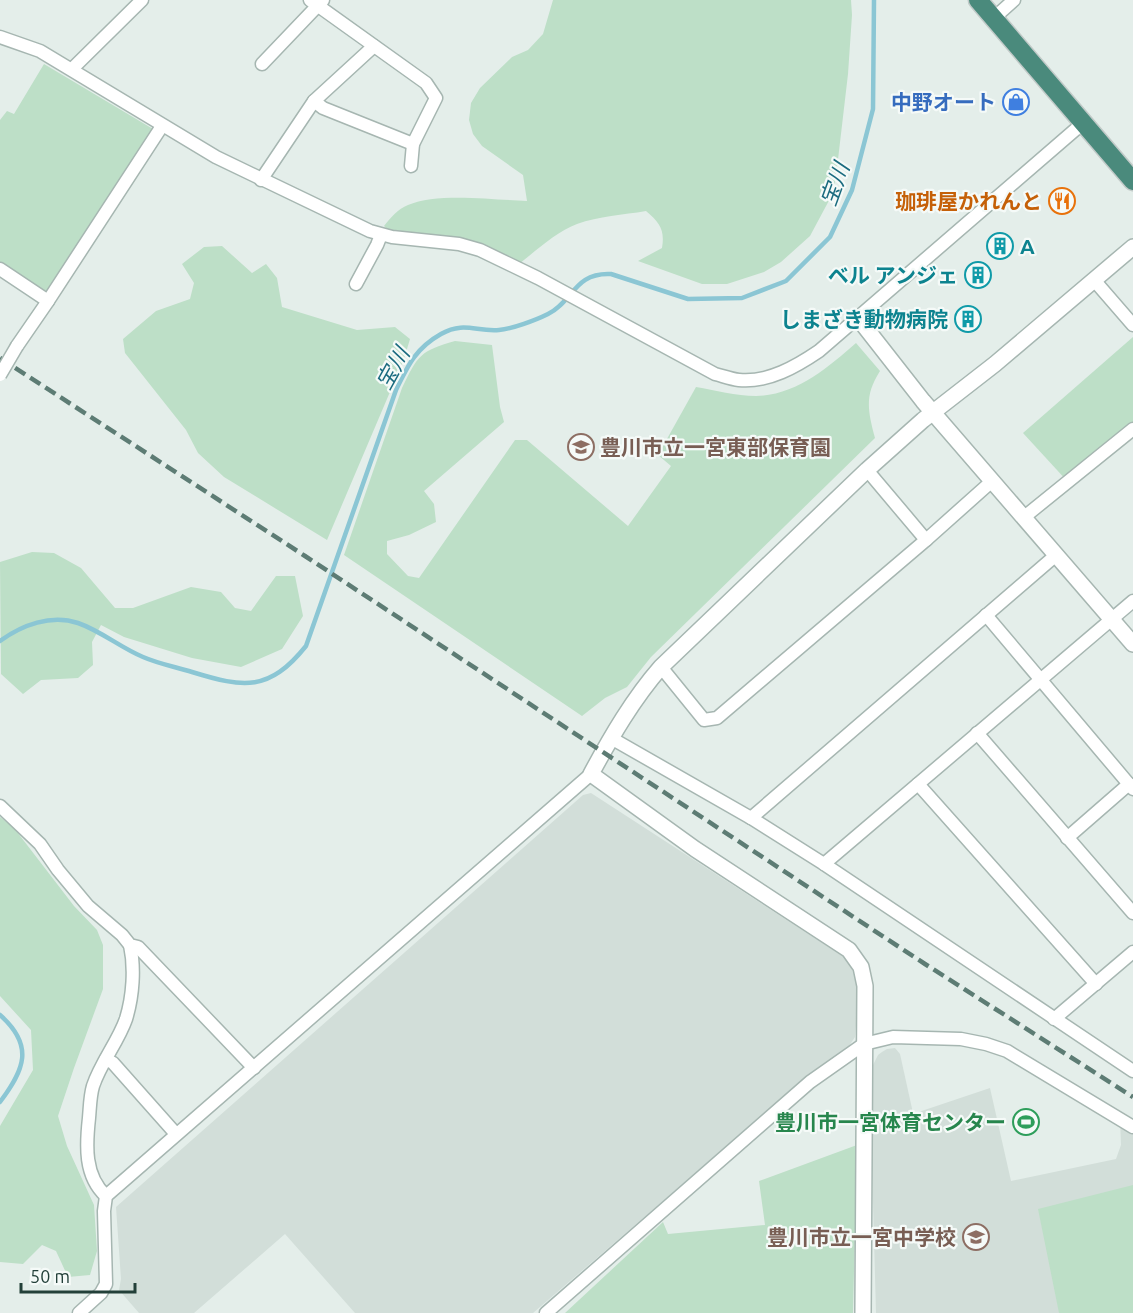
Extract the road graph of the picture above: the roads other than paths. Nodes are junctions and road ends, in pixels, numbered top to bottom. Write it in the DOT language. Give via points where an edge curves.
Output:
graph roads {
  1 [pos="142,0"];
  2 [pos="978,0"];
  3 [pos="1014,0"];
  4 [pos="317,2"];
  5 [pos="994,18"];
  6 [pos="0,37"];
  7 [pos="374,46"];
  8 [pos="262,64"];
  9 [pos="72,69"];
  10 [pos="314,101"];
  11 [pos="1083,123"];
  12 [pos="162,126"];
  13 [pos="412,144"];
  14 [pos="411,166"];
  15 [pos="261,180"];
  16 [pos="1133,181"];
  17 [pos="381,235"];
  18 [pos="1133,247"];
  19 [pos="0,269"];
  20 [pos="1094,280"];
  21 [pos="356,284"];
  22 [pos="48,302"];
  23 [pos="858,318"];
  24 [pos="1133,325"];
  25 [pos="0,375"];
  26 [pos="932,412"];
  27 [pos="1131,434"];
  28 [pos="867,470"];
  29 [pos="991,482"];
  30 [pos="1023,518"];
  31 [pos="926,540"];
  32 [pos="1055,556"];
  33 [pos="1133,601"];
  34 [pos="986,615"];
  35 [pos="1111,618"];
  36 [pos="1133,644"];
  37 [pos="661,667"];
  38 [pos="1041,679"];
  39 [pos="976,733"];
  40 [pos="611,738"];
  41 [pos="591,774"];
  42 [pos="918,784"];
  43 [pos="1131,787"];
  44 [pos="0,806"];
  45 [pos="752,818"];
  46 [pos="1067,838"];
  47 [pos="824,864"];
  48 [pos="1133,914"];
  49 [pos="130,945"];
  50 [pos="1133,952"];
  51 [pos="1096,984"];
  52 [pos="1054,1019"];
  53 [pos="864,1044"];
  54 [pos="106,1059"];
  55 [pos="254,1068"];
  56 [pos="1133,1071"];
  57 [pos="1133,1127"];
  58 [pos="176,1134"];
  59 [pos="106,1196"];
  60 [pos="79,1313"];
  61 [pos="546,1313"];
  62 [pos="863,1313"];
  1 -- 9 [label="street"];
  2 -- 5 [label="highway"];
  3 -- 5 [label="street"];
  4 -- 7 [label="street"];
  4 -- 8 [label="street"];
  5 -- 11 [label="highway"];
  6 -- 9 [label="street" via="40,51"];
  7 -- 10 [label="street"];
  7 -- 13 [label="street" via="426,83 436,98"];
  9 -- 12 [label="street"];
  10 -- 13 [label="street"];
  10 -- 15 [label="street"];
  11 -- 16 [label="highway"];
  11 -- 23 [label="street"];
  12 -- 15 [label="street"];
  12 -- 22 [label="street"];
  13 -- 14 [label="street"];
  15 -- 17 [label="street"];
  17 -- 21 [label="street"];
  17 -- 23 [label="street" via="480,250 715,374 740,380 761,378 798,365"];
  18 -- 20 [label="street"];
  19 -- 22 [label="street"];
  20 -- 24 [label="street"];
  20 -- 26 [label="street"];
  22 -- 25 [label="street, bridge"];
  23 -- 26 [label="street"];
  26 -- 28 [label="street"];
  26 -- 29 [label="street"];
  27 -- 30 [label="street"];
  28 -- 31 [label="street"];
  28 -- 37 [label="street"];
  29 -- 30 [label="street"];
  29 -- 31 [label="street"];
  30 -- 32 [label="street"];
  31 -- 37 [label="street" via="717,718 704,720"];
  32 -- 34 [label="street"];
  32 -- 35 [label="street"];
  33 -- 35 [label="street"];
  34 -- 38 [label="street"];
  34 -- 45 [label="street"];
  35 -- 36 [label="street"];
  35 -- 38 [label="street"];
  37 -- 40 [label="street"];
  38 -- 39 [label="street"];
  38 -- 43 [label="street"];
  39 -- 42 [label="street"];
  39 -- 46 [label="street"];
  40 -- 41 [label="street"];
  40 -- 45 [label="street"];
  41 -- 53 [label="street" via="695,849 849,950 861,967 865,986"];
  41 -- 55 [label="street"];
  42 -- 47 [label="street"];
  42 -- 51 [label="street"];
  43 -- 46 [label="street"];
  44 -- 49 [label="street" via="40,844 76,893"];
  45 -- 47 [label="street"];
  46 -- 48 [label="street"];
  47 -- 52 [label="street"];
  49 -- 54 [label="street" via="130,999 125,1020"];
  49 -- 55 [label="street" via="138,947"];
  50 -- 51 [label="street"];
  51 -- 52 [label="street"];
  52 -- 56 [label="street"];
  53 -- 57 [label="street" via="901,1037 962,1039 986,1044 1007,1051"];
  53 -- 61 [label="street" via="810,1082"];
  53 -- 62 [label="street"];
  54 -- 58 [label="street"];
  54 -- 59 [label="street" via="94,1084 86,1143 89,1165"];
  55 -- 58 [label="street"];
  58 -- 59 [label="street"];
  59 -- 60 [label="street" via="106,1284"];
}
